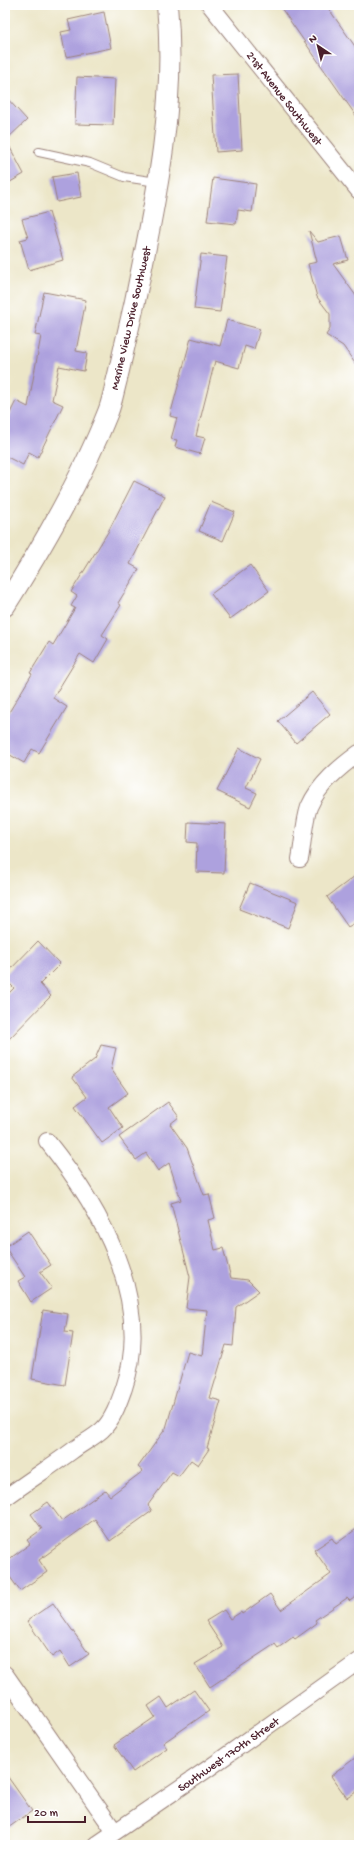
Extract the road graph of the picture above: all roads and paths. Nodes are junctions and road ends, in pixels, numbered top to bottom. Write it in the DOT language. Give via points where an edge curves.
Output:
graph roads {
  1 [pos="167,5"];
  2 [pos="210,5"];
  3 [pos="39,152"];
  4 [pos="157,182"];
  5 [pos="359,192"];
  6 [pos="5,606"];
  7 [pos="359,753"];
  8 [pos="300,859"];
  9 [pos="47,1142"];
  10 [pos="5,1498"];
  11 [pos="359,1661"];
  12 [pos="5,1674"];
  13 [pos="115,1832"];
  14 [pos="96,1845"];
  1 -- 4 [label="street, Marine View Drive Southwest" via="170,37 168,108"];
  2 -- 5 [label="street, 21st Avenue Southwest"];
  3 -- 4 [label="lane" via="90,163 124,177"];
  4 -- 6 [label="street, Marine View Drive Southwest" via="130,322 109,410 80,476"];
  7 -- 8 [label="street" via="336,770 309,808"];
  9 -- 10 [label="street" via="84,1192 118,1259 133,1336 130,1371 118,1405 102,1430"];
  11 -- 13 [label="street, Southwest 170th Street"];
  12 -- 13 [label="street"];
  13 -- 14 [label="street, Southwest 170th Street"];
}
